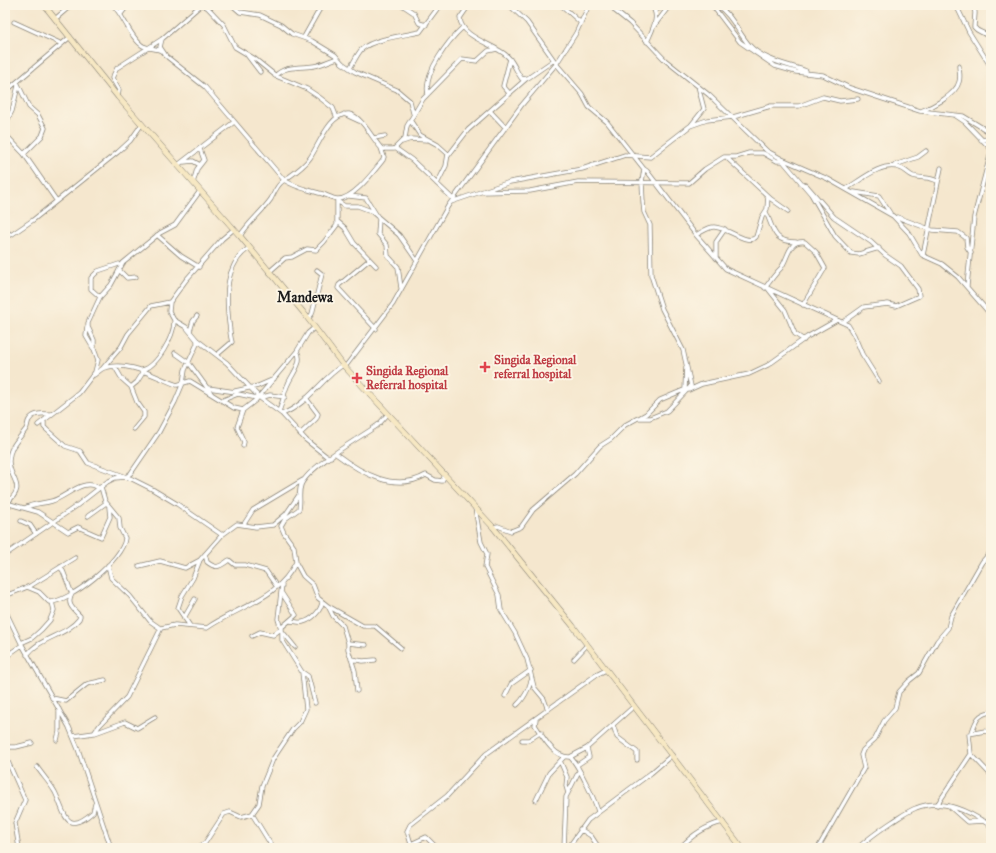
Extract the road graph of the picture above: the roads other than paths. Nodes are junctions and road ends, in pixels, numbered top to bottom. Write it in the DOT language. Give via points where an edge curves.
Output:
graph roads {
  1 [pos="44,5"];
  2 [pos="113,5"];
  3 [pos="122,5"];
  4 [pos="128,5"];
  5 [pos="217,5"];
  6 [pos="232,5"];
  7 [pos="322,5"];
  8 [pos="402,5"];
  9 [pos="440,5"];
  10 [pos="469,5"];
  11 [pos="509,5"];
  12 [pos="561,5"];
  13 [pos="589,5"];
  14 [pos="612,5"];
  15 [pos="651,5"];
  16 [pos="669,5"];
  17 [pos="712,5"];
  18 [pos="716,5"];
  19 [pos="956,5"];
  20 [pos="974,5"];
  21 [pos="204,6"];
  22 [pos="68,8"];
  23 [pos="656,10"];
  24 [pos="121,14"];
  25 [pos="55,19"];
  26 [pos="14,22"];
  27 [pos="581,23"];
  28 [pos="426,25"];
  29 [pos="463,27"];
  30 [pos="653,27"];
  31 [pos="70,37"];
  32 [pos="304,37"];
  33 [pos="162,39"];
  34 [pos="991,40"];
  35 [pos="647,42"];
  36 [pos="62,44"];
  37 [pos="148,49"];
  38 [pos="497,49"];
  39 [pos="162,50"];
  40 [pos="245,53"];
  41 [pos="338,58"];
  42 [pos="510,59"];
  43 [pos="554,60"];
  44 [pos="557,63"];
  45 [pos="959,66"];
  46 [pos="991,67"];
  47 [pos="350,68"];
  48 [pos="260,72"];
  49 [pos="809,72"];
  50 [pos="274,75"];
  51 [pos="526,79"];
  52 [pos="18,84"];
  53 [pos="698,86"];
  54 [pos="5,92"];
  55 [pos="428,94"];
  56 [pos="510,94"];
  57 [pos="118,97"];
  58 [pos="858,99"];
  59 [pos="490,111"];
  60 [pos="920,111"];
  61 [pos="413,114"];
  62 [pos="953,114"];
  63 [pos="733,117"];
  64 [pos="336,118"];
  65 [pos="410,120"];
  66 [pos="234,122"];
  67 [pos="142,124"];
  68 [pos="5,125"];
  69 [pos="690,126"];
  70 [pos="506,128"];
  71 [pos="991,133"];
  72 [pos="5,134"];
  73 [pos="385,136"];
  74 [pos="991,136"];
  75 [pos="374,138"];
  76 [pos="428,140"];
  77 [pos="981,140"];
  78 [pos="402,142"];
  79 [pos="381,148"];
  80 [pos="395,148"];
  81 [pos="200,149"];
  82 [pos="991,149"];
  83 [pos="926,151"];
  84 [pos="991,152"];
  85 [pos="24,154"];
  86 [pos="448,156"];
  87 [pos="633,156"];
  88 [pos="728,158"];
  89 [pos="782,160"];
  90 [pos="180,164"];
  91 [pos="200,165"];
  92 [pos="891,166"];
  93 [pos="940,168"];
  94 [pos="644,169"];
  95 [pos="284,180"];
  96 [pos="937,181"];
  97 [pos="642,182"];
  98 [pos="655,182"];
  99 [pos="193,183"];
  100 [pos="437,184"];
  101 [pos="802,184"];
  102 [pos="846,189"];
  103 [pos="200,191"];
  104 [pos="480,192"];
  105 [pos="851,192"];
  106 [pos="349,196"];
  107 [pos="768,196"];
  108 [pos="453,199"];
  109 [pos="56,200"];
  110 [pos="337,200"];
  111 [pos="450,203"];
  112 [pos="788,211"];
  113 [pos="766,212"];
  114 [pos="892,215"];
  115 [pos="379,219"];
  116 [pos="337,221"];
  117 [pos="234,229"];
  118 [pos="725,229"];
  119 [pos="928,229"];
  120 [pos="5,230"];
  121 [pos="157,235"];
  122 [pos="696,235"];
  123 [pos="240,236"];
  124 [pos="785,242"];
  125 [pos="796,242"];
  126 [pos="249,248"];
  127 [pos="879,248"];
  128 [pos="788,252"];
  129 [pos="971,253"];
  130 [pos="922,255"];
  131 [pos="716,258"];
  132 [pos="370,260"];
  133 [pos="416,261"];
  134 [pos="119,264"];
  135 [pos="199,266"];
  136 [pos="376,266"];
  137 [pos="119,270"];
  138 [pos="317,270"];
  139 [pos="269,272"];
  140 [pos="136,277"];
  141 [pos="967,286"];
  142 [pos="767,289"];
  143 [pos="401,291"];
  144 [pos="100,297"];
  145 [pos="170,302"];
  146 [pos="803,305"];
  147 [pos="991,315"];
  148 [pos="197,316"];
  149 [pos="308,319"];
  150 [pos="174,320"];
  151 [pos="837,320"];
  152 [pos="843,322"];
  153 [pos="314,328"];
  154 [pos="376,329"];
  155 [pos="190,331"];
  156 [pos="197,340"];
  157 [pos="804,340"];
  158 [pos="297,351"];
  159 [pos="175,353"];
  160 [pos="218,354"];
  161 [pos="189,363"];
  162 [pos="344,366"];
  163 [pos="115,367"];
  164 [pos="104,368"];
  165 [pos="142,370"];
  166 [pos="92,377"];
  167 [pos="274,379"];
  168 [pos="879,381"];
  169 [pos="184,383"];
  170 [pos="131,387"];
  171 [pos="208,388"];
  172 [pos="251,388"];
  173 [pos="687,389"];
  174 [pos="235,391"];
  175 [pos="211,394"];
  176 [pos="241,394"];
  177 [pos="259,398"];
  178 [pos="285,398"];
  179 [pos="306,398"];
  180 [pos="223,400"];
  181 [pos="243,410"];
  182 [pos="280,412"];
  183 [pos="51,414"];
  184 [pos="388,414"];
  185 [pos="638,418"];
  186 [pos="44,420"];
  187 [pos="38,425"];
  188 [pos="134,429"];
  189 [pos="300,434"];
  190 [pos="243,446"];
  191 [pos="324,454"];
  192 [pos="336,454"];
  193 [pos="331,457"];
  194 [pos="326,460"];
  195 [pos="445,475"];
  196 [pos="126,477"];
  197 [pos="304,480"];
  198 [pos="100,488"];
  199 [pos="299,495"];
  200 [pos="106,503"];
  201 [pos="6,504"];
  202 [pos="475,506"];
  203 [pos="109,507"];
  204 [pos="25,508"];
  205 [pos="88,516"];
  206 [pos="21,521"];
  207 [pos="52,522"];
  208 [pos="244,524"];
  209 [pos="493,527"];
  210 [pos="36,534"];
  211 [pos="222,535"];
  212 [pos="991,552"];
  213 [pos="205,553"];
  214 [pos="5,555"];
  215 [pos="75,558"];
  216 [pos="200,560"];
  217 [pos="296,563"];
  218 [pos="108,565"];
  219 [pos="139,566"];
  220 [pos="60,567"];
  221 [pos="282,585"];
  222 [pos="27,587"];
  223 [pos="277,587"];
  224 [pos="281,592"];
  225 [pos="72,594"];
  226 [pos="5,596"];
  227 [pos="195,599"];
  228 [pos="322,601"];
  229 [pos="52,602"];
  230 [pos="328,606"];
  231 [pos="5,610"];
  232 [pos="184,618"];
  233 [pos="289,621"];
  234 [pos="190,626"];
  235 [pos="160,628"];
  236 [pos="281,629"];
  237 [pos="252,636"];
  238 [pos="348,643"];
  239 [pos="21,644"];
  240 [pos="366,645"];
  241 [pos="587,645"];
  242 [pos="295,647"];
  243 [pos="401,648"];
  244 [pos="27,655"];
  245 [pos="351,659"];
  246 [pos="574,659"];
  247 [pos="5,660"];
  248 [pos="375,660"];
  249 [pos="531,670"];
  250 [pos="606,670"];
  251 [pos="302,672"];
  252 [pos="531,679"];
  253 [pos="105,680"];
  254 [pos="357,691"];
  255 [pos="504,696"];
  256 [pos="52,698"];
  257 [pos="315,703"];
  258 [pos="517,705"];
  259 [pos="633,707"];
  260 [pos="59,709"];
  261 [pos="548,710"];
  262 [pos="991,712"];
  263 [pos="155,717"];
  264 [pos="536,719"];
  265 [pos="613,725"];
  266 [pos="541,732"];
  267 [pos="972,732"];
  268 [pos="94,733"];
  269 [pos="991,733"];
  270 [pos="73,736"];
  271 [pos="57,740"];
  272 [pos="522,740"];
  273 [pos="32,743"];
  274 [pos="5,747"];
  275 [pos="588,748"];
  276 [pos="970,754"];
  277 [pos="5,755"];
  278 [pos="672,756"];
  279 [pos="564,757"];
  280 [pos="570,757"];
  281 [pos="637,760"];
  282 [pos="561,763"];
  283 [pos="578,765"];
  284 [pos="37,767"];
  285 [pos="579,771"];
  286 [pos="991,775"];
  287 [pos="568,793"];
  288 [pos="536,800"];
  289 [pos="95,803"];
  290 [pos="937,805"];
  291 [pos="948,806"];
  292 [pos="598,812"];
  293 [pos="252,814"];
  294 [pos="984,821"];
  295 [pos="723,822"];
  296 [pos="991,826"];
  297 [pos="580,828"];
  298 [pos="411,844"];
  299 [pos="684,844"];
  300 [pos="19,848"];
  301 [pos="111,848"];
  302 [pos="197,848"];
  303 [pos="273,848"];
  304 [pos="406,848"];
  305 [pos="437,848"];
  306 [pos="564,848"];
  307 [pos="568,848"];
  308 [pos="599,848"];
  309 [pos="680,848"];
  310 [pos="687,848"];
  311 [pos="742,848"];
  312 [pos="818,848"];
  313 [pos="858,848"];
  1 -- 25 [label="main road"];
  2 -- 24 [label="street"];
  3 -- 24 [label="street"];
  4 -- 24 [label="street"];
  5 -- 21 [label="street"];
  6 -- 32 [label="street" via="240,12 260,15 292,34"];
  7 -- 32 [label="street"];
  8 -- 28 [label="street" via="414,13 419,23"];
  9 -- 28 [label="street"];
  10 -- 29 [label="street" via="460,18"];
  11 -- 43 [label="street" via="527,22"];
  12 -- 27 [label="street"];
  13 -- 27 [label="street"];
  14 -- 35 [label="street"];
  15 -- 23 [label="street"];
  16 -- 23 [label="street"];
  16 -- 30 [label="street"];
  17 -- 49 [label="street" via="740,42 756,55 775,66 796,72"];
  18 -- 49 [label="street" via="754,50"];
  19 -- 46 [label="street"];
  20 -- 34 [label="street" via="975,29 985,32"];
  21 -- 33 [label="street"];
  21 -- 40 [label="street" via="226,29 232,43"];
  22 -- 25 [label="street"];
  23 -- 30 [label="street"];
  24 -- 37 [label="street" via="137,41"];
  25 -- 31 [label="main road"];
  26 -- 36 [label="street"];
  27 -- 44 [label="street"];
  28 -- 47 [label="street" via="419,33 406,34 366,46"];
  29 -- 38 [label="street" via="473,36"];
  29 -- 55 [label="street" via="449,42 429,73"];
  30 -- 35 [label="street"];
  31 -- 36 [label="street"];
  31 -- 57 [label="main road"];
  32 -- 41 [label="street"];
  33 -- 37 [label="street"];
  33 -- 39 [label="street"];
  35 -- 53 [label="street"];
  36 -- 52 [label="street"];
  37 -- 39 [label="street"];
  37 -- 57 [label="street" via="113,72 112,78 119,90"];
  38 -- 42 [label="street"];
  38 -- 55 [label="street" via="488,51 477,62 462,59"];
  39 -- 66 [label="street" via="174,63 199,81"];
  40 -- 48 [label="street"];
  40 -- 50 [label="street"];
  41 -- 47 [label="street"];
  41 -- 50 [label="street" via="317,66 301,66"];
  42 -- 51 [label="street" via="522,79"];
  42 -- 56 [label="street" via="503,86"];
  43 -- 44 [label="street"];
  43 -- 51 [label="street"];
  44 -- 70 [label="street"];
  44 -- 87 [label="street" via="592,110 607,122"];
  45 -- 60 [label="street" via="958,86 937,105"];
  47 -- 61 [label="street" via="397,90 412,104"];
  49 -- 60 [label="street"];
  50 -- 64 [label="street" via="319,97 333,108"];
  51 -- 56 [label="street"];
  52 -- 54 [label="street"];
  52 -- 68 [label="street" via="12,111"];
  52 -- 85 [label="street" via="29,107 38,115 45,128 42,136"];
  53 -- 63 [label="street"];
  53 -- 69 [label="street" via="704,109"];
  55 -- 61 [label="street"];
  56 -- 59 [label="street"];
  57 -- 67 [label="main road"];
  58 -- 63 [label="street" via="840,101 823,97 799,106 771,106"];
  59 -- 70 [label="street"];
  59 -- 86 [label="street" via="468,130"];
  60 -- 62 [label="street"];
  61 -- 65 [label="street"];
  62 -- 71 [label="street" via="969,118"];
  62 -- 77 [label="street" via="965,122"];
  63 -- 69 [label="street" via="714,118"];
  63 -- 89 [label="street" via="767,151"];
  64 -- 75 [label="street" via="344,114 360,121"];
  64 -- 95 [label="street" via="309,160"];
  65 -- 76 [label="street" via="417,132"];
  65 -- 78 [label="street"];
  66 -- 81 [label="street"];
  66 -- 95 [label="street"];
  67 -- 90 [label="main road"];
  67 -- 109 [label="street" via="118,152"];
  69 -- 87 [label="street" via="650,157"];
  70 -- 108 [label="street"];
  72 -- 85 [label="street"];
  73 -- 75 [label="street"];
  74 -- 77 [label="street"];
  75 -- 79 [label="street"];
  76 -- 78 [label="street" via="411,139"];
  76 -- 86 [label="street" via="445,150"];
  77 -- 82 [label="street"];
  78 -- 80 [label="street"];
  79 -- 80 [label="street"];
  79 -- 106 [label="street" via="383,160"];
  80 -- 100 [label="street"];
  81 -- 90 [label="street"];
  81 -- 91 [label="street" via="204,160"];
  83 -- 92 [label="street" via="911,160"];
  84 -- 129 [label="street" via="976,210"];
  85 -- 109 [label="street"];
  86 -- 100 [label="street"];
  87 -- 94 [label="street"];
  87 -- 104 [label="street" via="582,169 510,182"];
  88 -- 89 [label="street" via="762,153 777,161"];
  88 -- 98 [label="street" via="721,158 710,165 691,183"];
  88 -- 107 [label="street"];
  89 -- 101 [label="street"];
  89 -- 102 [label="street"];
  90 -- 91 [label="street" via="193,161"];
  90 -- 99 [label="main road"];
  91 -- 99 [label="street"];
  92 -- 96 [label="street" via="912,176"];
  92 -- 102 [label="street" via="881,168"];
  93 -- 96 [label="street"];
  94 -- 97 [label="street"];
  94 -- 98 [label="street"];
  95 -- 110 [label="street" via="296,188 324,194"];
  95 -- 123 [label="street"];
  96 -- 119 [label="street"];
  97 -- 98 [label="street"];
  97 -- 104 [label="street" via="578,182 530,191"];
  97 -- 173 [label="street" via="644,212 650,225 651,275 662,309 683,350 691,386"];
  98 -- 122 [label="street"];
  99 -- 103 [label="main road"];
  100 -- 108 [label="street"];
  101 -- 127 [label="street" via="806,185 834,217"];
  101 -- 127 [label="street" via="818,204 835,236 852,254"];
  102 -- 105 [label="street"];
  103 -- 117 [label="main road"];
  103 -- 121 [label="street" via="175,225"];
  104 -- 111 [label="street"];
  105 -- 114 [label="street"];
  105 -- 114 [label="street" via="880,196"];
  106 -- 110 [label="street"];
  106 -- 115 [label="street" via="366,198"];
  107 -- 112 [label="street"];
  107 -- 113 [label="street"];
  108 -- 111 [label="street"];
  109 -- 120 [label="street" via="15,233 11,234"];
  110 -- 115 [label="street" via="345,206 368,209"];
  110 -- 116 [label="street"];
  111 -- 133 [label="street"];
  113 -- 118 [label="street" via="756,237 751,241"];
  113 -- 124 [label="street" via="776,235"];
  114 -- 119 [label="street"];
  114 -- 130 [label="street" via="901,222"];
  115 -- 133 [label="street" via="399,235"];
  115 -- 143 [label="street" via="378,232 387,245 388,256 398,267"];
  116 -- 132 [label="street"];
  116 -- 139 [label="street" via="334,229 317,249 307,249 294,257 285,258"];
  117 -- 123 [label="main road"];
  117 -- 135 [label="street"];
  118 -- 122 [label="street" via="711,228"];
  118 -- 131 [label="street" via="716,242"];
  119 -- 129 [label="street" via="958,232 966,238"];
  119 -- 130 [label="street"];
  121 -- 135 [label="street" via="176,252"];
  121 -- 137 [label="street" via="133,254"];
  122 -- 131 [label="street"];
  123 -- 126 [label="main road"];
  124 -- 125 [label="street"];
  124 -- 128 [label="street"];
  125 -- 128 [label="street"];
  125 -- 146 [label="street" via="808,244 825,268"];
  126 -- 139 [label="main road"];
  126 -- 160 [label="street" via="242,253 231,272 226,304 232,342"];
  127 -- 152 [label="street" via="902,267 918,289 919,296 896,306 888,304 864,307"];
  128 -- 142 [label="street"];
  129 -- 141 [label="street"];
  130 -- 141 [label="street" via="942,264"];
  131 -- 142 [label="street" via="731,272"];
  132 -- 136 [label="street"];
  132 -- 154 [label="street" via="338,288"];
  133 -- 143 [label="street"];
  134 -- 144 [label="street" via="98,271 91,278 91,289"];
  135 -- 145 [label="street" via="189,275"];
  137 -- 140 [label="street" via="127,278"];
  137 -- 144 [label="street" via="112,285"];
  138 -- 149 [label="street" via="322,277 312,314"];
  139 -- 149 [label="main road"];
  141 -- 147 [label="street"];
  142 -- 146 [label="street"];
  142 -- 157 [label="street" via="785,310 796,334"];
  143 -- 154 [label="street"];
  144 -- 166 [label="street" via="88,325 94,340 98,364"];
  145 -- 150 [label="street" via="169,310"];
  145 -- 164 [label="street" via="151,306"];
  146 -- 151 [label="street"];
  148 -- 155 [label="street"];
  149 -- 153 [label="main road"];
  150 -- 155 [label="street"];
  150 -- 165 [label="street" via="173,331 160,357 151,366"];
  151 -- 152 [label="street"];
  151 -- 157 [label="street"];
  152 -- 168 [label="street" via="851,328 862,354"];
  153 -- 158 [label="street"];
  153 -- 162 [label="main road"];
  154 -- 162 [label="street"];
  155 -- 156 [label="street"];
  156 -- 160 [label="street"];
  156 -- 161 [label="street"];
  157 -- 173 [label="street" via="769,365 749,374"];
  158 -- 167 [label="street"];
  158 -- 178 [label="street" via="298,364 288,384"];
  159 -- 161 [label="street"];
  160 -- 172 [label="street"];
  161 -- 169 [label="street" via="185,370"];
  161 -- 171 [label="street"];
  162 -- 179 [label="street" via="335,370"];
  162 -- 184 [label="main road"];
  163 -- 164 [label="street"];
  163 -- 165 [label="street"];
  163 -- 170 [label="street" via="122,379"];
  164 -- 166 [label="street"];
  165 -- 169 [label="street" via="177,385"];
  165 -- 170 [label="street"];
  166 -- 183 [label="street" via="79,392"];
  167 -- 172 [label="street"];
  167 -- 177 [label="street"];
  169 -- 175 [label="street" via="190,380"];
  169 -- 196 [label="street" via="159,432 132,473"];
  170 -- 188 [label="street" via="145,414"];
  171 -- 174 [label="street"];
  171 -- 175 [label="street"];
  172 -- 174 [label="street"];
  172 -- 177 [label="street"];
  173 -- 185 [label="street" via="660,400"];
  173 -- 185 [label="street" via="667,411 650,418"];
  174 -- 176 [label="street"];
  175 -- 180 [label="street"];
  176 -- 177 [label="street"];
  176 -- 180 [label="street" via="234,394"];
  177 -- 178 [label="street" via="270,395"];
  177 -- 181 [label="street"];
  177 -- 182 [label="street"];
  178 -- 182 [label="street"];
  179 -- 182 [label="street" via="291,410"];
  179 -- 189 [label="street" via="318,414"];
  180 -- 181 [label="street" via="234,408"];
  181 -- 190 [label="street" via="237,427 244,442"];
  182 -- 189 [label="street"];
  183 -- 186 [label="street"];
  183 -- 201 [label="street" via="33,416 14,445 9,460 17,489 14,497"];
  184 -- 192 [label="street" via="375,428"];
  184 -- 195 [label="main road"];
  185 -- 209 [label="street" via="625,425 600,446 575,474 532,510 522,527 511,531 498,526"];
  186 -- 187 [label="street"];
  186 -- 196 [label="street" via="44,427 47,430 65,446 80,451 88,463"];
  189 -- 191 [label="street"];
  191 -- 193 [label="street"];
  191 -- 194 [label="street"];
  192 -- 193 [label="street"];
  192 -- 195 [label="street" via="377,478 394,483 414,481 426,475 442,481"];
  193 -- 194 [label="street"];
  194 -- 197 [label="street"];
  195 -- 202 [label="main road"];
  196 -- 198 [label="street" via="115,478"];
  196 -- 211 [label="street" via="140,482 177,504"];
  197 -- 199 [label="street"];
  197 -- 208 [label="street" via="253,510"];
  198 -- 200 [label="street"];
  198 -- 204 [label="street" via="86,485 56,500"];
  198 -- 207 [label="street"];
  199 -- 208 [label="street" via="286,514 273,525 256,527"];
  199 -- 217 [label="street" via="299,509 285,519 281,528 294,547"];
  200 -- 203 [label="street"];
  200 -- 205 [label="street"];
  201 -- 204 [label="street"];
  202 -- 209 [label="main road"];
  202 -- 249 [label="street" via="481,542 487,554 485,567 499,595 501,610 515,633"];
  203 -- 207 [label="street" via="110,517 101,537 78,527 68,532"];
  203 -- 218 [label="street" via="119,518 125,540"];
  204 -- 207 [label="street" via="40,513"];
  206 -- 210 [label="street" via="30,525"];
  207 -- 210 [label="street"];
  208 -- 211 [label="street" via="235,524"];
  209 -- 241 [label="main road"];
  210 -- 214 [label="street"];
  211 -- 213 [label="street"];
  212 -- 312 [label="street" via="982,562 951,616 948,628 937,641 919,673 899,692 895,708 884,721 875,739 863,750 861,755 864,768"];
  213 -- 216 [label="street"];
  213 -- 223 [label="street" via="206,560 215,568 229,560 235,565 266,571"];
  215 -- 220 [label="street"];
  216 -- 219 [label="street" via="185,568 160,561"];
  216 -- 232 [label="street" via="180,600 178,608"];
  217 -- 221 [label="street"];
  217 -- 228 [label="street" via="298,570 313,585 316,596"];
  218 -- 225 [label="street" via="97,578"];
  218 -- 235 [label="street" via="110,578 130,596 150,621"];
  220 -- 222 [label="street"];
  220 -- 225 [label="street"];
  221 -- 223 [label="street"];
  221 -- 224 [label="street"];
  222 -- 226 [label="street"];
  222 -- 229 [label="street" via="36,590 45,600"];
  223 -- 234 [label="street" via="259,601 215,621 206,628"];
  224 -- 233 [label="street" via="296,614"];
  224 -- 236 [label="street" via="278,619"];
  225 -- 229 [label="street"];
  225 -- 244 [label="street" via="70,605 80,616 78,621 38,644"];
  227 -- 232 [label="street"];
  228 -- 230 [label="street"];
  228 -- 233 [label="street" via="320,610 307,620"];
  229 -- 239 [label="street" via="54,610 48,623 32,638"];
  230 -- 238 [label="street" via="333,616 345,628"];
  230 -- 243 [label="street" via="363,626 374,626"];
  231 -- 239 [label="street"];
  232 -- 234 [label="street"];
  233 -- 236 [label="street"];
  234 -- 235 [label="street"];
  235 -- 268 [label="street" via="127,697"];
  236 -- 237 [label="street" via="273,635 261,632"];
  236 -- 242 [label="street"];
  236 -- 251 [label="street" via="282,640"];
  238 -- 240 [label="street"];
  238 -- 245 [label="street"];
  239 -- 244 [label="street"];
  239 -- 247 [label="street"];
  241 -- 246 [label="street"];
  241 -- 250 [label="main road"];
  244 -- 256 [label="street"];
  245 -- 248 [label="street"];
  245 -- 254 [label="street"];
  249 -- 252 [label="street"];
  249 -- 255 [label="street" via="511,684"];
  250 -- 259 [label="main road"];
  250 -- 261 [label="street"];
  251 -- 257 [label="street" via="308,676"];
  251 -- 293 [label="street" via="305,712 273,759 262,786 259,804"];
  252 -- 258 [label="street" via="529,688"];
  252 -- 261 [label="street"];
  253 -- 256 [label="street" via="87,684 66,701"];
  256 -- 260 [label="street"];
  259 -- 265 [label="street"];
  259 -- 278 [label="main road"];
  260 -- 270 [label="street"];
  260 -- 271 [label="street"];
  261 -- 264 [label="street"];
  262 -- 267 [label="street" via="979,716"];
  263 -- 268 [label="street" via="137,728 126,722"];
  264 -- 266 [label="street" via="535,725"];
  264 -- 298 [label="street" via="486,754 447,796 410,825 407,831"];
  265 -- 275 [label="street"];
  265 -- 281 [label="street" via="617,737 637,752"];
  266 -- 272 [label="street" via="530,740"];
  266 -- 279 [label="street" via="553,750"];
  267 -- 269 [label="street"];
  267 -- 276 [label="street" via="968,737"];
  268 -- 270 [label="street"];
  270 -- 289 [label="street"];
  273 -- 274 [label="street"];
  275 -- 280 [label="street"];
  275 -- 283 [label="street" via="589,757"];
  276 -- 286 [label="street"];
  276 -- 290 [label="street"];
  277 -- 300 [label="street" via="25,800 15,823"];
  278 -- 292 [label="street"];
  278 -- 295 [label="main road"];
  279 -- 280 [label="street"];
  279 -- 282 [label="street"];
  280 -- 283 [label="street"];
  282 -- 287 [label="street" via="567,777"];
  282 -- 288 [label="street" via="549,773"];
  283 -- 285 [label="street"];
  284 -- 289 [label="street" via="54,790 68,820 77,823 82,821 93,812"];
  285 -- 287 [label="street"];
  285 -- 292 [label="street"];
  287 -- 306 [label="street" via="564,816"];
  289 -- 301 [label="street"];
  290 -- 291 [label="street"];
  290 -- 313 [label="street" via="915,808"];
  291 -- 294 [label="street" via="963,810"];
  291 -- 294 [label="street" via="967,822"];
  292 -- 297 [label="street"];
  293 -- 302 [label="street" via="241,817 230,812 224,814 205,842"];
  293 -- 303 [label="street"];
  294 -- 296 [label="street"];
  295 -- 299 [label="street" via="694,834"];
  295 -- 311 [label="main road"];
  297 -- 307 [label="street"];
  297 -- 308 [label="street" via="591,836"];
  298 -- 304 [label="street"];
  298 -- 305 [label="street" via="426,837"];
  299 -- 309 [label="street"];
  299 -- 310 [label="street"];
}
